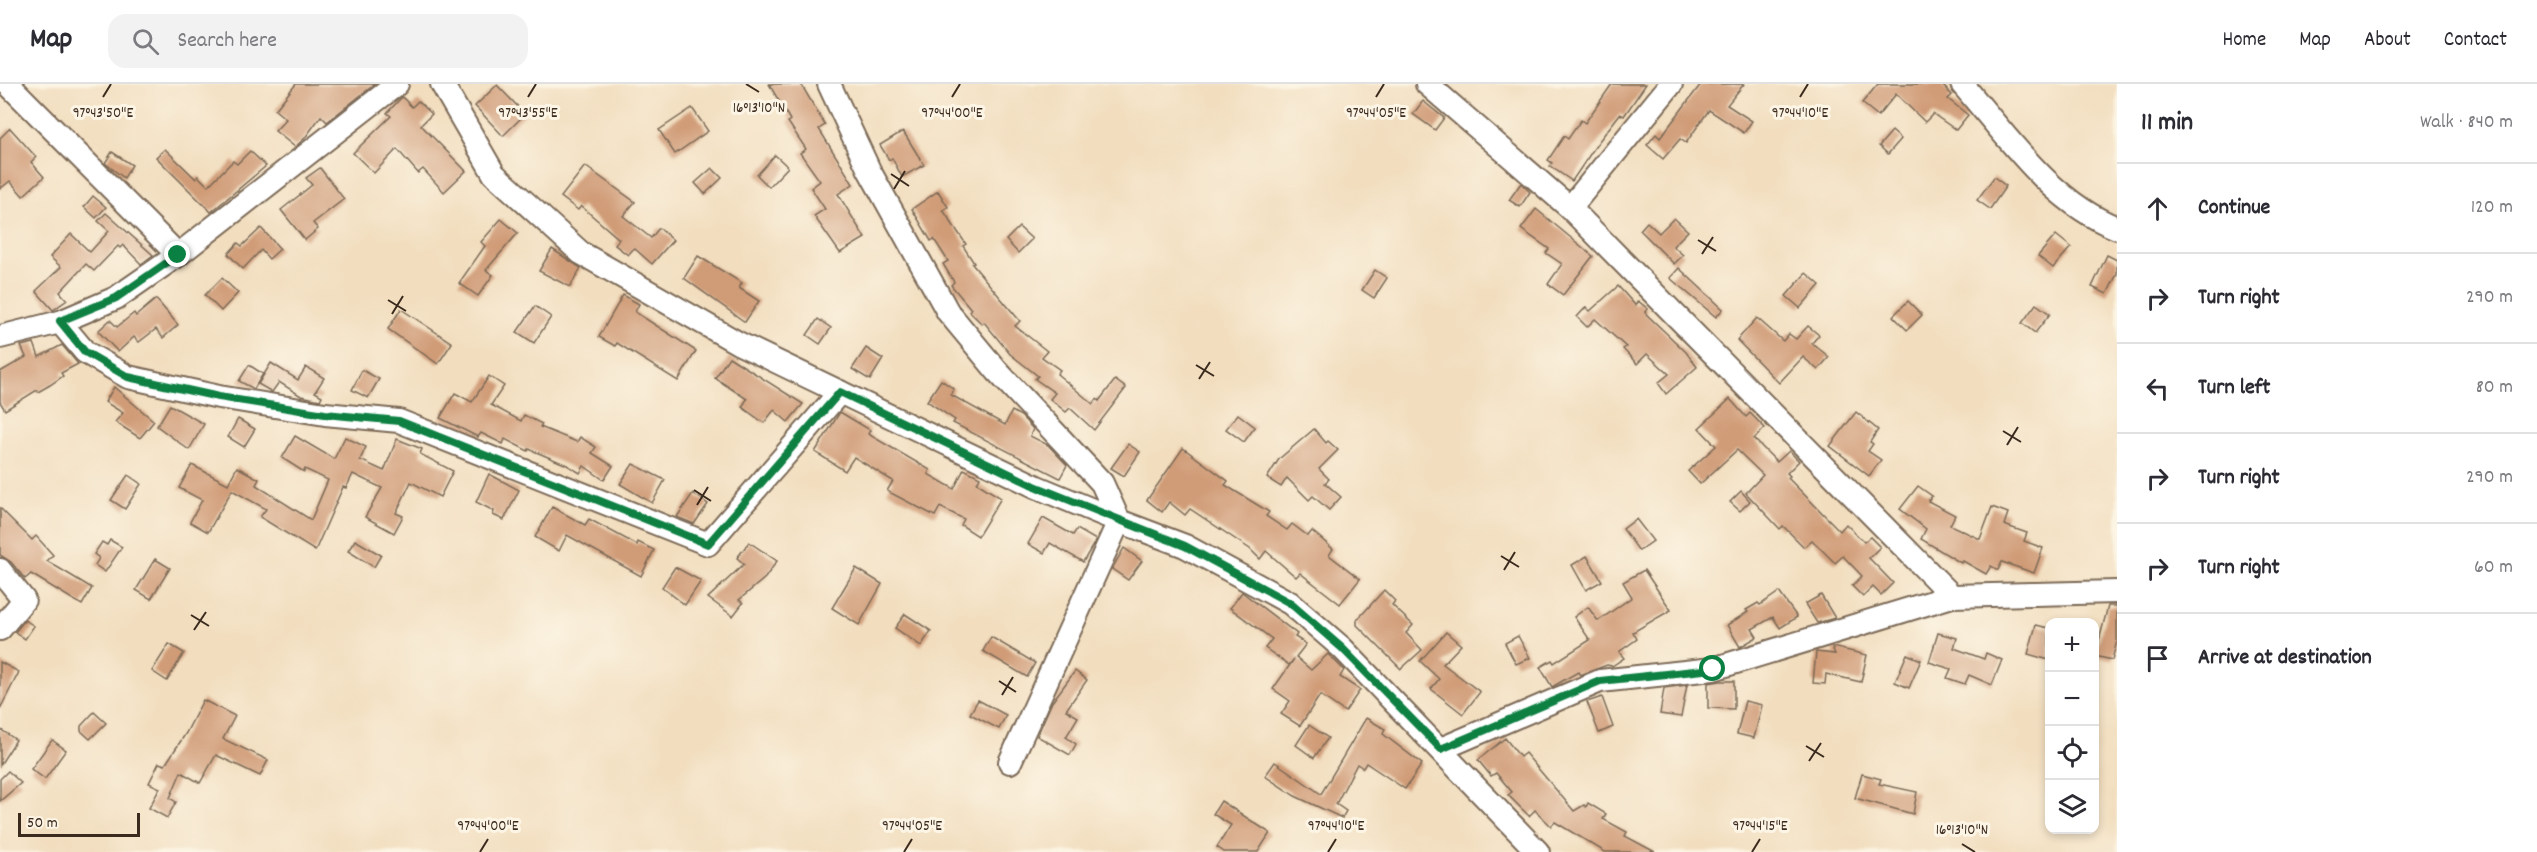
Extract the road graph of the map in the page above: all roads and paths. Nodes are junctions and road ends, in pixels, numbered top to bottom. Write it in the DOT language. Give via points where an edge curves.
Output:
graph roads {
  1 [pos="397,84"];
  2 [pos="442,84"];
  3 [pos="829,84"];
  4 [pos="1427,84"];
  5 [pos="1671,84"];
  6 [pos="1962,84"];
  7 [pos="11,92"];
  8 [pos="1570,208"];
  9 [pos="2117,228"];
  10 [pos="178,255"];
  11 [pos="60,321"];
  12 [pos="0,338"];
  13 [pos="840,392"];
  14 [pos="1119,521"];
  15 [pos="0,570"];
  16 [pos="2117,592"];
  17 [pos="1952,596"];
  18 [pos="0,629"];
  19 [pos="1441,749"];
  20 [pos="1010,762"];
  21 [pos="1534,851"];
  1 -- 10 [label="street"];
  2 -- 13 [label="street" via="494,174 581,253 738,343"];
  3 -- 14 [label="street" via="869,170 948,312 1102,483"];
  4 -- 8 [label="street"];
  5 -- 8 [label="street"];
  6 -- 9 [label="street" via="2049,185 2103,223"];
  7 -- 10 [label="street"];
  8 -- 17 [label="street"];
  10 -- 11 [label="street" via="116,298"];
  11 -- 12 [label="street"];
  11 -- 13 [label="street" via="85,352 128,377 231,399 399,421 708,544"];
  13 -- 14 [label="street" via="1037,487"];
  14 -- 19 [label="street" via="1185,546 1290,603 1342,648"];
  14 -- 20 [label="street"];
  15 -- 18 [label="street" via="24,600"];
  16 -- 17 [label="street"];
  17 -- 19 [label="street" via="1713,669 1600,681"];
  19 -- 21 [label="street"];
}
